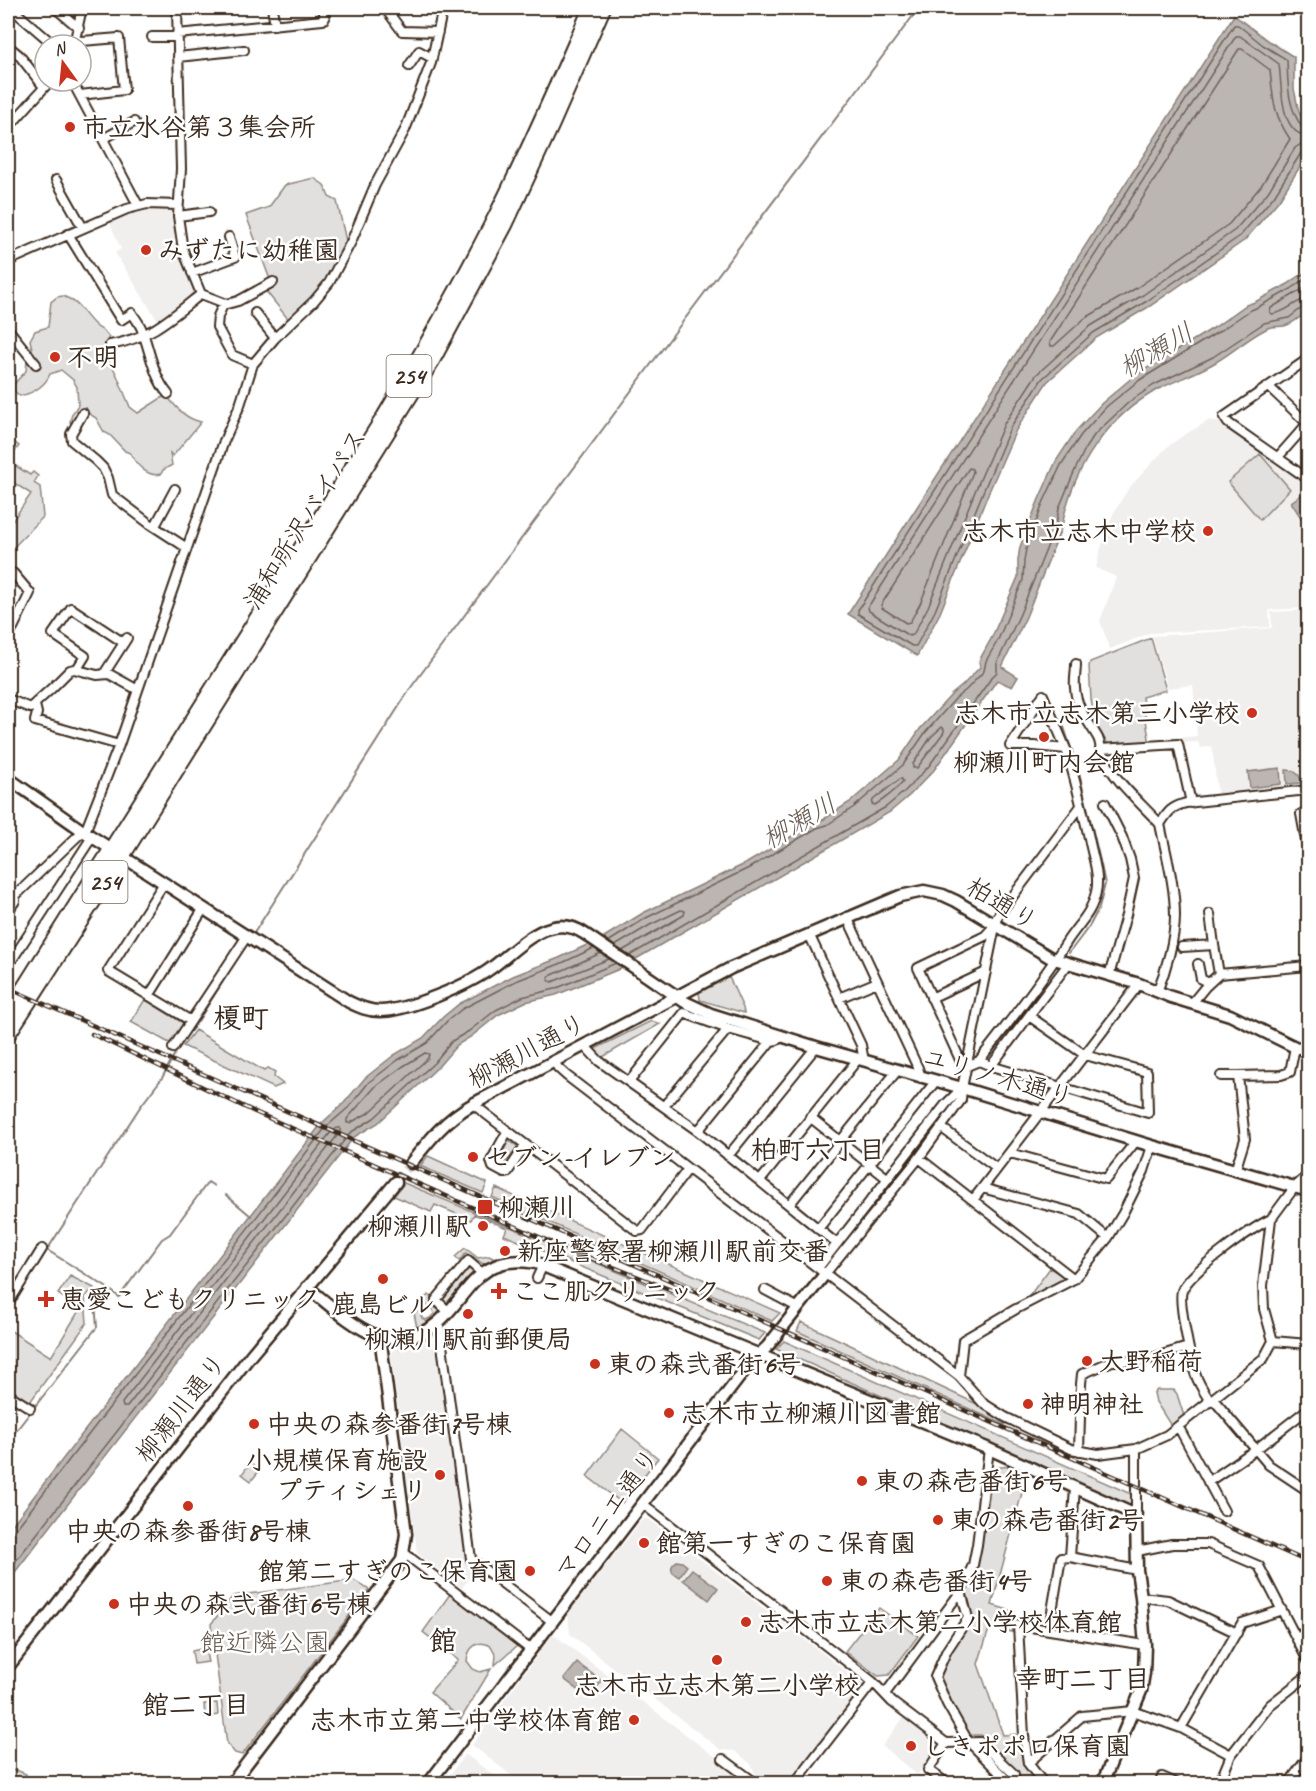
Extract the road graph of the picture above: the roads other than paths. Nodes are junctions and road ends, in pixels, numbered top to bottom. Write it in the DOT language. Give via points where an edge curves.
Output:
graph roads {
  1 [pos="11,8"];
  2 [pos="56,8"];
  3 [pos="82,8"];
  4 [pos="177,8"];
  5 [pos="272,8"];
  6 [pos="323,8"];
  7 [pos="385,8"];
  8 [pos="441,8"];
  9 [pos="591,8"];
  10 [pos="603,8"];
  11 [pos="275,25"];
  12 [pos="79,28"];
  13 [pos="438,32"];
  14 [pos="40,33"];
  15 [pos="78,33"];
  16 [pos="177,35"];
  17 [pos="152,37"];
  18 [pos="93,40"];
  19 [pos="8,46"];
  20 [pos="244,50"];
  21 [pos="178,57"];
  22 [pos="432,58"];
  23 [pos="409,66"];
  24 [pos="33,70"];
  25 [pos="39,93"];
  26 [pos="80,95"];
  27 [pos="135,122"];
  28 [pos="8,128"];
  29 [pos="103,139"];
  30 [pos="56,180"];
  31 [pos="138,205"];
  32 [pos="178,205"];
  33 [pos="209,212"];
  34 [pos="178,216"];
  35 [pos="83,228"];
  36 [pos="68,234"];
  37 [pos="229,237"];
  38 [pos="8,261"];
  39 [pos="192,273"];
  40 [pos="273,282"];
  41 [pos="201,294"];
  42 [pos="224,303"];
  43 [pos="255,313"];
  44 [pos="8,329"];
  45 [pos="144,336"];
  46 [pos="275,338"];
  47 [pos="110,345"];
  48 [pos="1308,358"];
  49 [pos="36,364"];
  50 [pos="253,364"];
  51 [pos="1269,387"];
  52 [pos="168,394"];
  53 [pos="83,413"];
  54 [pos="1308,424"];
  55 [pos="1278,457"];
  56 [pos="1308,480"];
  57 [pos="174,489"];
  58 [pos="155,526"];
  59 [pos="187,548"];
  60 [pos="8,578"];
  61 [pos="8,632"];
  62 [pos="1076,664"];
  63 [pos="77,669"];
  64 [pos="104,674"];
  65 [pos="138,690"];
  66 [pos="8,699"];
  67 [pos="35,705"];
  68 [pos="119,745"];
  69 [pos="1100,748"];
  70 [pos="1066,749"];
  71 [pos="8,778"];
  72 [pos="1308,790"];
  73 [pos="1105,803"];
  74 [pos="1191,803"];
  75 [pos="1081,806"];
  76 [pos="1308,812"];
  77 [pos="1160,824"];
  78 [pos="87,834"];
  79 [pos="116,852"];
  80 [pos="1308,852"];
  81 [pos="164,883"];
  82 [pos="204,908"];
  83 [pos="8,911"];
  84 [pos="1210,914"];
  85 [pos="847,917"];
  86 [pos="995,926"];
  87 [pos="809,934"];
  88 [pos="247,936"];
  89 [pos="1214,945"];
  90 [pos="1182,947"];
  91 [pos="1057,960"];
  92 [pos="1068,964"];
  93 [pos="1198,964"];
  94 [pos="8,966"];
  95 [pos="1308,966"];
  96 [pos="986,972"];
  97 [pos="1219,974"];
  98 [pos="1108,975"];
  99 [pos="877,982"];
  100 [pos="1209,983"];
  101 [pos="1138,984"];
  102 [pos="1157,992"];
  103 [pos="149,996"];
  104 [pos="677,997"];
  105 [pos="839,998"];
  106 [pos="931,998"];
  107 [pos="1192,1003"];
  108 [pos="8,1013"];
  109 [pos="1029,1016"];
  110 [pos="191,1022"];
  111 [pos="728,1029"];
  112 [pos="8,1034"];
  113 [pos="782,1036"];
  114 [pos="771,1041"];
  115 [pos="584,1046"];
  116 [pos="816,1047"];
  117 [pos="1295,1047"];
  118 [pos="173,1048"];
  119 [pos="1308,1050"];
  120 [pos="1085,1055"];
  121 [pos="861,1060"];
  122 [pos="554,1061"];
  123 [pos="979,1061"];
  124 [pos="967,1066"];
  125 [pos="991,1066"];
  126 [pos="897,1071"];
  127 [pos="1221,1076"];
  128 [pos="1238,1076"];
  129 [pos="921,1078"];
  130 [pos="629,1082"];
  131 [pos="935,1082"];
  132 [pos="1060,1087"];
  133 [pos="962,1088"];
  134 [pos="473,1104"];
  135 [pos="664,1106"];
  136 [pos="1040,1112"];
  137 [pos="810,1117"];
  138 [pos="942,1128"];
  139 [pos="698,1131"];
  140 [pos="507,1132"];
  141 [pos="841,1141"];
  142 [pos="1136,1141"];
  143 [pos="525,1146"];
  144 [pos="1152,1146"];
  145 [pos="1010,1153"];
  146 [pos="728,1156"];
  147 [pos="920,1158"];
  148 [pos="411,1163"];
  149 [pos="869,1164"];
  150 [pos="996,1168"];
  151 [pos="688,1169"];
  152 [pos="1235,1171"];
  153 [pos="1308,1174"];
  154 [pos="888,1179"];
  155 [pos="760,1181"];
  156 [pos="396,1182"];
  157 [pos="982,1188"];
  158 [pos="1293,1188"];
  159 [pos="1308,1191"];
  160 [pos="973,1200"];
  161 [pos="789,1205"];
  162 [pos="1271,1219"];
  163 [pos="818,1228"];
  164 [pos="1108,1238"];
  165 [pos="837,1244"];
  166 [pos="42,1249"];
  167 [pos="543,1265"];
  168 [pos="821,1271"];
  169 [pos="482,1273"];
  170 [pos="537,1278"];
  171 [pos="1074,1279"];
  172 [pos="307,1287"];
  173 [pos="765,1290"];
  174 [pos="8,1304"];
  175 [pos="797,1307"];
  176 [pos="449,1312"];
  177 [pos="439,1323"];
  178 [pos="380,1336"];
  179 [pos="1273,1341"];
  180 [pos="1308,1344"];
  181 [pos="1188,1347"];
  182 [pos="759,1355"];
  183 [pos="958,1376"];
  184 [pos="8,1394"];
  185 [pos="1211,1400"];
  186 [pos="30,1408"];
  187 [pos="1308,1409"];
  188 [pos="1178,1426"];
  189 [pos="989,1449"];
  190 [pos="1136,1449"];
  191 [pos="1255,1450"];
  192 [pos="1080,1451"];
  193 [pos="1208,1482"];
  194 [pos="1075,1488"];
  195 [pos="1308,1491"];
  196 [pos="643,1504"];
  197 [pos="1224,1511"];
  198 [pos="1136,1515"];
  199 [pos="1137,1551"];
  200 [pos="404,1553"];
  201 [pos="1070,1557"];
  202 [pos="1137,1570"];
  203 [pos="961,1591"];
  204 [pos="1141,1597"];
  205 [pos="1282,1610"];
  206 [pos="552,1622"];
  207 [pos="1308,1628"];
  208 [pos="1049,1629"];
  209 [pos="1237,1633"];
  210 [pos="1298,1639"];
  211 [pos="1145,1645"];
  212 [pos="531,1650"];
  213 [pos="1308,1661"];
  214 [pos="8,1666"];
  215 [pos="1308,1675"];
  216 [pos="873,1682"];
  217 [pos="885,1694"];
  218 [pos="1134,1711"];
  219 [pos="1181,1728"];
  220 [pos="968,1741"];
  221 [pos="945,1743"];
  222 [pos="1231,1755"];
  223 [pos="1308,1757"];
  224 [pos="723,1759"];
  225 [pos="1028,1763"];
  226 [pos="1102,1783"];
  227 [pos="231,1784"];
  228 [pos="428,1784"];
  229 [pos="757,1784"];
  230 [pos="794,1784"];
  231 [pos="948,1784"];
  232 [pos="1005,1784"];
  233 [pos="1014,1784"];
  234 [pos="1044,1784"];
  235 [pos="1159,1784"];
  236 [pos="1178,1784"];
  237 [pos="1219,1784"];
  238 [pos="1288,1784"];
  1 -- 14 [label="street"];
  2 -- 12 [label="street"];
  3 -- 12 [label="street"];
  4 -- 16 [label="street"];
  5 -- 11 [label="street"];
  6 -- 11 [label="street" via="323,20"];
  7 -- 13 [label="street" via="402,31"];
  8 -- 13 [label="street"];
  9 -- 79 [label="highway, 浦和所沢バイパス / 254" via="494,219 425,348"];
  10 -- 79 [label="highway, 浦和所沢バイパス / 254" via="505,225 450,329 391,427"];
  11 -- 16 [label="street"];
  12 -- 15 [label="street"];
  13 -- 22 [label="street"];
  16 -- 17 [label="street"];
  16 -- 21 [label="street"];
  18 -- 26 [label="street" via="119,38 124,90"];
  19 -- 24 [label="street"];
  20 -- 21 [label="street"];
  21 -- 32 [label="street"];
  22 -- 23 [label="street" via="419,51"];
  22 -- 46 [label="street" via="405,130 329,283"];
  25 -- 28 [label="street"];
  26 -- 29 [label="street"];
  27 -- 29 [label="street"];
  29 -- 31 [label="street"];
  30 -- 35 [label="street"];
  31 -- 32 [label="street"];
  31 -- 35 [label="street"];
  32 -- 34 [label="street"];
  33 -- 34 [label="street"];
  34 -- 39 [label="street" via="182,246"];
  35 -- 36 [label="street"];
  36 -- 38 [label="street"];
  36 -- 45 [label="street" via="121,320 132,313"];
  37 -- 39 [label="street" via="235,256"];
  39 -- 41 [label="street"];
  40 -- 42 [label="street" via="238,301"];
  41 -- 42 [label="street"];
  41 -- 45 [label="street"];
  42 -- 50 [label="street" via="217,327 232,356"];
  43 -- 46 [label="street"];
  44 -- 49 [label="street"];
  45 -- 47 [label="street"];
  45 -- 52 [label="street"];
  46 -- 50 [label="street"];
  48 -- 51 [label="street"];
  50 -- 59 [label="street"];
  51 -- 54 [label="street"];
  51 -- 55 [label="street" via="1224,417"];
  53 -- 58 [label="street" via="71,434 72,441 103,468 112,495"];
  54 -- 55 [label="street"];
  55 -- 56 [label="street"];
  57 -- 58 [label="street"];
  58 -- 59 [label="street"];
  59 -- 65 [label="street"];
  60 -- 61 [label="street" via="13,573 30,593"];
  62 -- 69 [label="street" via="1077,702 1100,741"];
  63 -- 64 [label="street"];
  63 -- 64 [label="street" via="85,656 53,634 71,608 125,640"];
  63 -- 67 [label="street" via="70,670"];
  64 -- 65 [label="street"];
  65 -- 68 [label="street"];
  66 -- 67 [label="street" via="30,708"];
  67 -- 68 [label="street" via="35,721"];
  68 -- 78 [label="street"];
  69 -- 74 [label="street" via="1178,744"];
  69 -- 77 [label="street" via="1118,778"];
  70 -- 70 [label="street" via="1010,746 1043,695"];
  70 -- 75 [label="street"];
  71 -- 78 [label="street, ユリノ木通り"];
  72 -- 74 [label="street"];
  73 -- 98 [label="street" via="1122,837 1134,878"];
  74 -- 77 [label="street" via="1175,806"];
  75 -- 86 [label="street" via="997,917"];
  75 -- 91 [label="street" via="1098,882 1093,904"];
  76 -- 80 [label="street" via="1301,814"];
  77 -- 102 [label="street" via="1175,917"];
  78 -- 79 [label="street, ユリノ木通り"];
  78 -- 83 [label="street" via="15,896"];
  78 -- 94 [label="street"];
  79 -- 81 [label="street, ユリノ木通り"];
  79 -- 108 [label="highway, 浦和所沢バイパス / 254"];
  79 -- 112 [label="highway, 浦和所沢バイパス / 254"];
  81 -- 82 [label="street, ユリノ木通り"];
  81 -- 103 [label="street" via="108,971"];
  82 -- 88 [label="street, ユリノ木通り"];
  82 -- 103 [label="street"];
  84 -- 89 [label="street"];
  85 -- 86 [label="street, 柏通り" via="924,891 956,901"];
  85 -- 87 [label="street, 柏通り"];
  85 -- 99 [label="street"];
  86 -- 91 [label="street, 柏通り"];
  86 -- 96 [label="street"];
  86 -- 106 [label="street" via="985,936 918,968"];
  87 -- 104 [label="street, 柏通り"];
  87 -- 105 [label="street"];
  88 -- 104 [label="street, ユリノ木通り" via="367,1010 403,1007 465,985 545,930 556,927 577,929"];
  88 -- 110 [label="street"];
  89 -- 90 [label="street"];
  89 -- 97 [label="street"];
  91 -- 92 [label="street, 柏通り"];
  91 -- 123 [label="street"];
  92 -- 98 [label="street, 柏通り"];
  92 -- 109 [label="street"];
  93 -- 100 [label="street" via="1201,979"];
  95 -- 97 [label="street"];
  96 -- 106 [label="street"];
  96 -- 124 [label="street"];
  97 -- 100 [label="street"];
  98 -- 101 [label="street, 柏通り"];
  99 -- 105 [label="street"];
  99 -- 129 [label="street"];
  100 -- 107 [label="street"];
  101 -- 102 [label="street, 柏通り"];
  101 -- 120 [label="street"];
  102 -- 107 [label="street, 柏通り"];
  103 -- 110 [label="street"];
  104 -- 113 [label="street, ユリノ木通り" via="711,1014"];
  104 -- 115 [label="street, 柳瀬川通り"];
  105 -- 121 [label="street" via="861,1045"];
  106 -- 124 [label="street" via="961,1062"];
  107 -- 117 [label="street, 柏通り" via="1239,1019"];
  109 -- 120 [label="street"];
  109 -- 125 [label="street"];
  110 -- 118 [label="street"];
  111 -- 114 [label="street"];
  111 -- 130 [label="street" via="684,1013"];
  111 -- 135 [label="street"];
  113 -- 114 [label="street"];
  113 -- 116 [label="street, ユリノ木通り"];
  114 -- 139 [label="street"];
  115 -- 122 [label="street, 柳瀬川通り"];
  115 -- 130 [label="street"];
  116 -- 121 [label="street, ユリノ木通り"];
  116 -- 146 [label="street"];
  117 -- 119 [label="street, 柏通り"];
  117 -- 128 [label="street" via="1290,1072"];
  120 -- 132 [label="street"];
  120 -- 132 [label="street" via="1147,1072 1148,1113"];
  121 -- 126 [label="street, ユリノ木通り"];
  121 -- 137 [label="street"];
  122 -- 134 [label="street, 柳瀬川通り"];
  122 -- 151 [label="street" via="567,1076"];
  123 -- 124 [label="street"];
  123 -- 125 [label="street"];
  124 -- 133 [label="street"];
  125 -- 132 [label="street"];
  126 -- 129 [label="street, ユリノ木通り"];
  126 -- 141 [label="street"];
  127 -- 128 [label="street"];
  128 -- 152 [label="street" via="1245,1139"];
  129 -- 131 [label="street, ユリノ木通り"];
  130 -- 135 [label="street"];
  131 -- 133 [label="street, ユリノ木通り"];
  131 -- 149 [label="street"];
  132 -- 136 [label="street"];
  133 -- 136 [label="street, ユリノ木通り"];
  133 -- 138 [label="street" via="962,1100"];
  133 -- 154 [label="street"];
  134 -- 140 [label="street"];
  134 -- 148 [label="street, 柳瀬川通り" via="442,1125"];
  135 -- 139 [label="street"];
  136 -- 142 [label="street, ユリノ木通り"];
  136 -- 145 [label="street"];
  137 -- 141 [label="street"];
  137 -- 155 [label="street"];
  138 -- 147 [label="street"];
  138 -- 150 [label="street"];
  139 -- 146 [label="street"];
  140 -- 143 [label="street"];
  140 -- 143 [label="street" via="491,1161 493,1167 507,1173"];
  141 -- 149 [label="street"];
  141 -- 161 [label="street"];
  142 -- 144 [label="street, ユリノ木通り"];
  142 -- 145 [label="street" via="1106,1179"];
  143 -- 151 [label="street" via="637,1231 642,1230"];
  144 -- 152 [label="street, ユリノ木通り"];
  144 -- 164 [label="street" via="1144,1171"];
  145 -- 150 [label="street"];
  146 -- 155 [label="street"];
  147 -- 160 [label="street"];
  147 -- 168 [label="street"];
  149 -- 154 [label="street"];
  149 -- 163 [label="street"];
  150 -- 157 [label="street"];
  151 -- 168 [label="street"];
  152 -- 158 [label="street, ユリノ木通り"];
  153 -- 158 [label="street"];
  154 -- 165 [label="street"];
  155 -- 161 [label="street"];
  156 -- 172 [label="street, 柳瀬川通り"];
  157 -- 160 [label="street"];
  157 -- 164 [label="street" via="1079,1214"];
  158 -- 159 [label="street, ユリノ木通り"];
  158 -- 162 [label="street"];
  160 -- 171 [label="street"];
  161 -- 163 [label="street"];
  162 -- 179 [label="street" via="1263,1286 1264,1309"];
  162 -- 181 [label="street" via="1225,1250 1184,1287 1181,1297"];
  163 -- 165 [label="street"];
  164 -- 171 [label="street"];
  165 -- 168 [label="street"];
  166 -- 174 [label="street"];
  167 -- 169 [label="street" via="514,1261"];
  167 -- 170 [label="street"];
  167 -- 182 [label="street"];
  168 -- 175 [label="street, マロニエ通り"];
  168 -- 183 [label="street"];
  169 -- 176 [label="street"];
  169 -- 176 [label="street" via="468,1261 436,1300"];
  171 -- 183 [label="street" via="963,1340"];
  172 -- 178 [label="street" via="359,1326"];
  172 -- 214 [label="street, 柳瀬川通り"];
  173 -- 175 [label="street"];
  175 -- 182 [label="street, マロニエ通り"];
  176 -- 177 [label="street"];
  177 -- 178 [label="street" via="412,1337"];
  177 -- 206 [label="street" via="471,1559"];
  178 -- 200 [label="street" via="406,1534"];
  179 -- 180 [label="street"];
  179 -- 185 [label="street" via="1264,1358"];
  181 -- 185 [label="street" via="1198,1382"];
  181 -- 192 [label="street" via="1142,1361 1112,1361 1082,1374"];
  182 -- 189 [label="street"];
  182 -- 196 [label="street, マロニエ通り"];
  183 -- 192 [label="street" via="982,1403"];
  184 -- 186 [label="street"];
  185 -- 188 [label="street"];
  185 -- 191 [label="street"];
  187 -- 191 [label="street"];
  188 -- 190 [label="street"];
  188 -- 193 [label="street"];
  189 -- 194 [label="street"];
  189 -- 203 [label="street" via="977,1545"];
  190 -- 192 [label="street" via="1098,1454"];
  190 -- 198 [label="street"];
  191 -- 193 [label="street"];
  191 -- 195 [label="street" via="1269,1465"];
  193 -- 197 [label="street"];
  194 -- 198 [label="street"];
  194 -- 201 [label="street"];
  196 -- 206 [label="street, マロニエ通り"];
  196 -- 216 [label="street"];
  198 -- 199 [label="street"];
  199 -- 202 [label="street"];
  199 -- 205 [label="street" via="1172,1544 1217,1547 1259,1566"];
  200 -- 212 [label="street"];
  200 -- 227 [label="street"];
  201 -- 202 [label="street"];
  201 -- 208 [label="street" via="1061,1558"];
  202 -- 204 [label="street"];
  203 -- 217 [label="street"];
  203 -- 220 [label="street" via="968,1618 935,1677"];
  204 -- 209 [label="street" via="1168,1600"];
  204 -- 211 [label="street"];
  205 -- 209 [label="street" via="1242,1623"];
  205 -- 210 [label="street"];
  206 -- 212 [label="street, マロニエ通り"];
  207 -- 210 [label="street"];
  208 -- 211 [label="street"];
  208 -- 225 [label="street" via="1018,1625"];
  209 -- 219 [label="street"];
  210 -- 213 [label="street"];
  211 -- 218 [label="street" via="1141,1691"];
  212 -- 228 [label="street, マロニエ通り"];
  215 -- 222 [label="street" via="1270,1706"];
  216 -- 217 [label="street"];
  216 -- 230 [label="street"];
  217 -- 221 [label="street"];
  218 -- 219 [label="street"];
  218 -- 225 [label="street" via="1082,1716"];
  218 -- 226 [label="street"];
  219 -- 222 [label="street"];
  220 -- 221 [label="street"];
  220 -- 232 [label="street" via="1004,1777"];
  220 -- 233 [label="street" via="980,1742 1004,1764 1014,1774"];
  221 -- 231 [label="street" via="928,1770"];
  222 -- 237 [label="street"];
  223 -- 238 [label="street"];
  224 -- 229 [label="street"];
  225 -- 234 [label="street"];
  235 -- 236 [label="street" via="1162,1777"];
}
